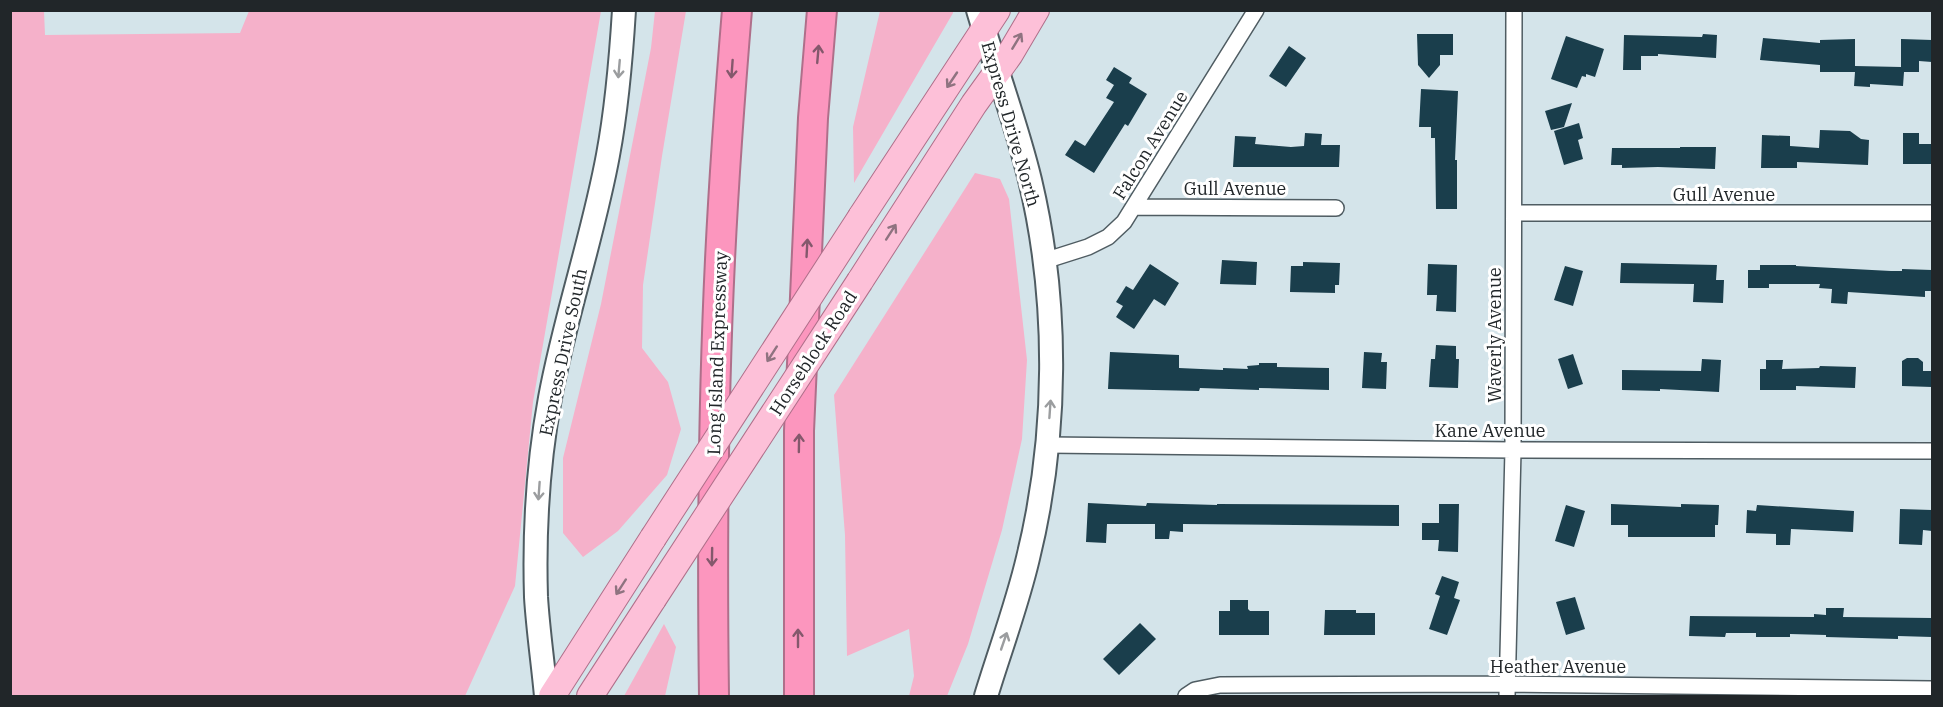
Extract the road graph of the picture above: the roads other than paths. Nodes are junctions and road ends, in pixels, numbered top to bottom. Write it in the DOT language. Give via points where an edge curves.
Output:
graph roads {
  1 [pos="624,10"];
  2 [pos="736,10"];
  3 [pos="822,10"];
  4 [pos="1036,10"];
  5 [pos="1256,10"];
  6 [pos="1514,10"];
  7 [pos="986,17"];
  8 [pos="997,71"];
  9 [pos="1134,207"];
  10 [pos="1336,208"];
  11 [pos="1515,213"];
  12 [pos="1932,213"];
  13 [pos="1044,261"];
  14 [pos="1047,445"];
  15 [pos="1513,450"];
  16 [pos="1932,452"];
  17 [pos="1932,689"];
  18 [pos="1507,690"];
  19 [pos="546,696"];
  20 [pos="552,696"];
  21 [pos="590,696"];
  22 [pos="714,696"];
  23 [pos="799,696"];
  24 [pos="986,696"];
  25 [pos="1186,696"];
  1 -- 19 [label="main road, Express Drive South, one-way" via="608,156 563,337 543,443 536,565"];
  2 -- 22 [label="highway, Long Island Expressway, one-way" via="716,376"];
  23 -- 3 [label="highway, one-way" via="799,430 813,118"];
  8 -- 4 [label="main road, Horseblock Road, one-way"];
  5 -- 9 [label="street, Falcon Avenue"];
  6 -- 11 [label="street, Waverly Avenue"];
  7 -- 8 [label="main road, Express Drive North"];
  7 -- 20 [label="main road, Horseblock Road, one-way, bridge"];
  8 -- 13 [label="main road, Express Drive North" via="1030,179"];
  21 -- 8 [label="main road, Horseblock Road, one-way, bridge"];
  9 -- 10 [label="street, Gull Avenue"];
  9 -- 13 [label="street, Falcon Avenue" via="1108,237"];
  11 -- 12 [label="street, Gull Avenue"];
  11 -- 15 [label="street, Waverly Avenue"];
  14 -- 13 [label="main road, Express Drive North, one-way" via="1051,351"];
  14 -- 15 [label="street, Kane Avenue"];
  24 -- 14 [label="main road, Express Drive North, one-way" via="1028,557"];
  15 -- 16 [label="street, Kane Avenue"];
  15 -- 18 [label="street, Waverly Avenue"];
  17 -- 18 [label="street, Heather Avenue"];
  18 -- 25 [label="street, Heather Avenue" via="1220,685"];
}
